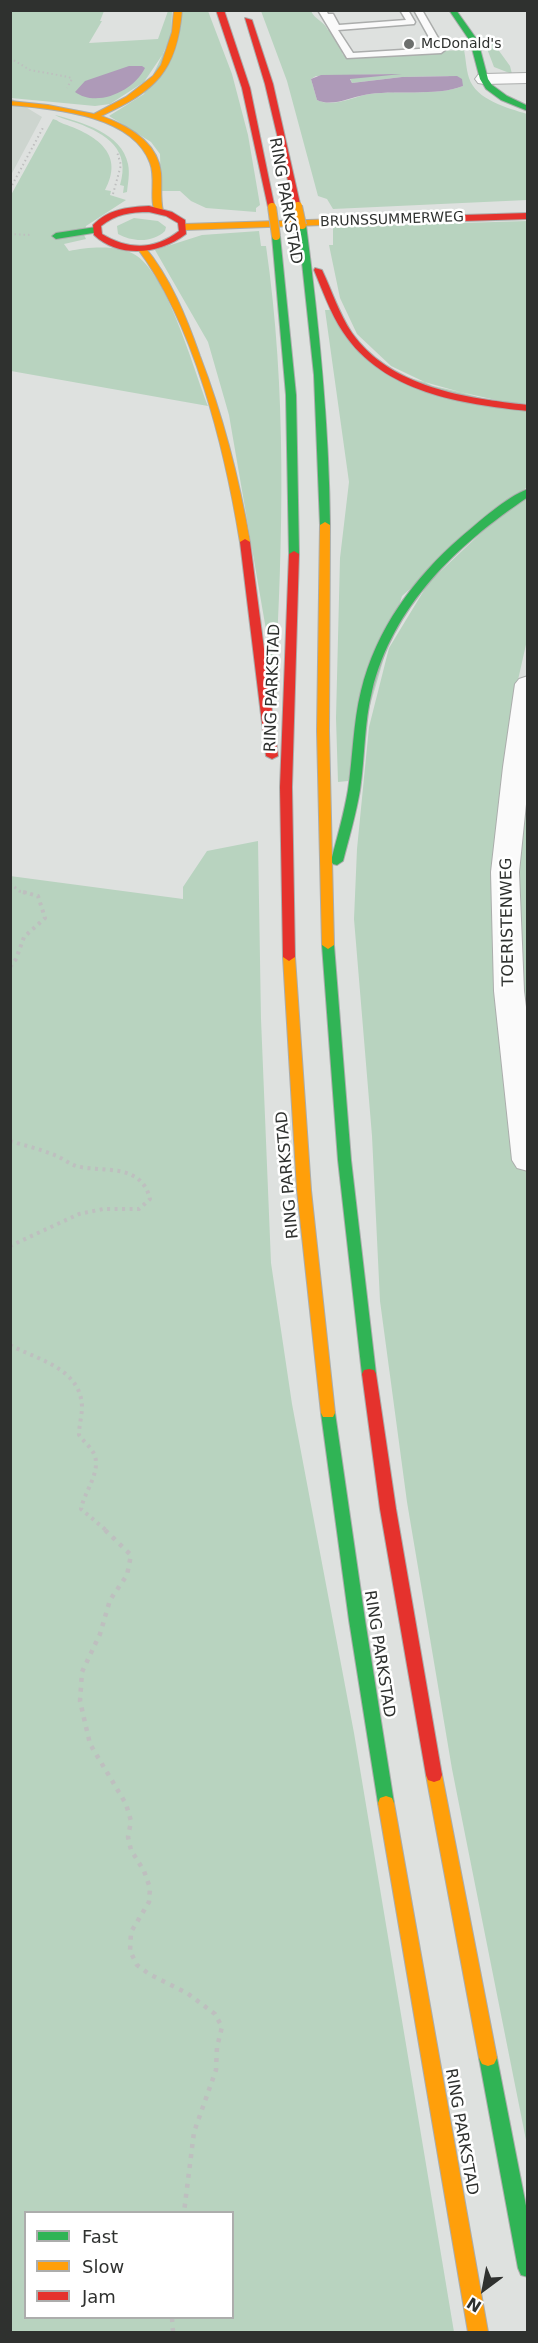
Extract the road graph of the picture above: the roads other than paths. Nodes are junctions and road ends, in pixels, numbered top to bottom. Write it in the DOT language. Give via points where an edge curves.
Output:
graph roads {
  1 [pos="178,10"];
  2 [pos="220,10"];
  3 [pos="244,10"];
  4 [pos="322,10"];
  5 [pos="327,10"];
  6 [pos="404,10"];
  7 [pos="418,10"];
  8 [pos="452,10"];
  9 [pos="528,78"];
  10 [pos="484,79"];
  11 [pos="10,103"];
  12 [pos="528,109"];
  13 [pos="93,117"];
  14 [pos="132,153"];
  15 [pos="159,211"];
  16 [pos="528,216"];
  17 [pos="184,227"];
  18 [pos="96,230"];
  19 [pos="56,236"];
  20 [pos="303,236"];
  21 [pos="141,248"];
  22 [pos="528,408"];
  23 [pos="528,492"];
  24 [pos="528,684"];
  25 [pos="287,846"];
  26 [pos="326,907"];
  27 [pos="528,1160"];
  28 [pos="528,2268"];
  29 [pos="478,2332"];
  1 -- 13 [label="main road" via="177,43 170,61 133,97"];
  2 -- 25 [label="main road, RING PARKSTAD, bridge" via="246,88 272,207 287,321 293,403 294,557"];
  3 -- 20 [label="main road, RING PARKSTAD, bridge" via="269,84"];
  4 -- 7 [label="lane" via="331,31 341,39 350,56 441,50"];
  5 -- 6 [label="lane" via="336,28 411,22"];
  8 -- 10 [label="main road" via="478,49"];
  9 -- 10 [label="street"];
  10 -- 12 [label="main road" via="495,92"];
  11 -- 13 [label="main road"];
  13 -- 14 [label="main road"];
  13 -- 15 [label="main road" via="120,126 148,149 154,160 154,199"];
  15 -- 17 [label="main road" via="174,216"];
  15 -- 18 [label="main road" via="132,201 101,220"];
  16 -- 17 [label="main road, BRUNSSUMMERWEG"];
  17 -- 21 [label="main road" via="174,241"];
  18 -- 19 [label="main road"];
  18 -- 21 [label="main road" via="108,242"];
  20 -- 22 [label="main road" via="346,328 366,354 430,390"];
  20 -- 26 [label="main road, RING PARKSTAD" via="315,322 325,459 322,731"];
  21 -- 25 [label="main road" via="158,268 183,322 232,472"];
  23 -- 26 [label="main road" via="451,548 393,620 367,689 355,783"];
  24 -- 27 [label="street, TOERISTENWEG" via="505,872 509,991"];
  25 -- 29 [label="main road, RING PARKSTAD" via="304,1190 329,1419 360,1647"];
  26 -- 28 [label="main road, RING PARKSTAD" via="339,1108 354,1255 388,1509 429,1750"];
}
